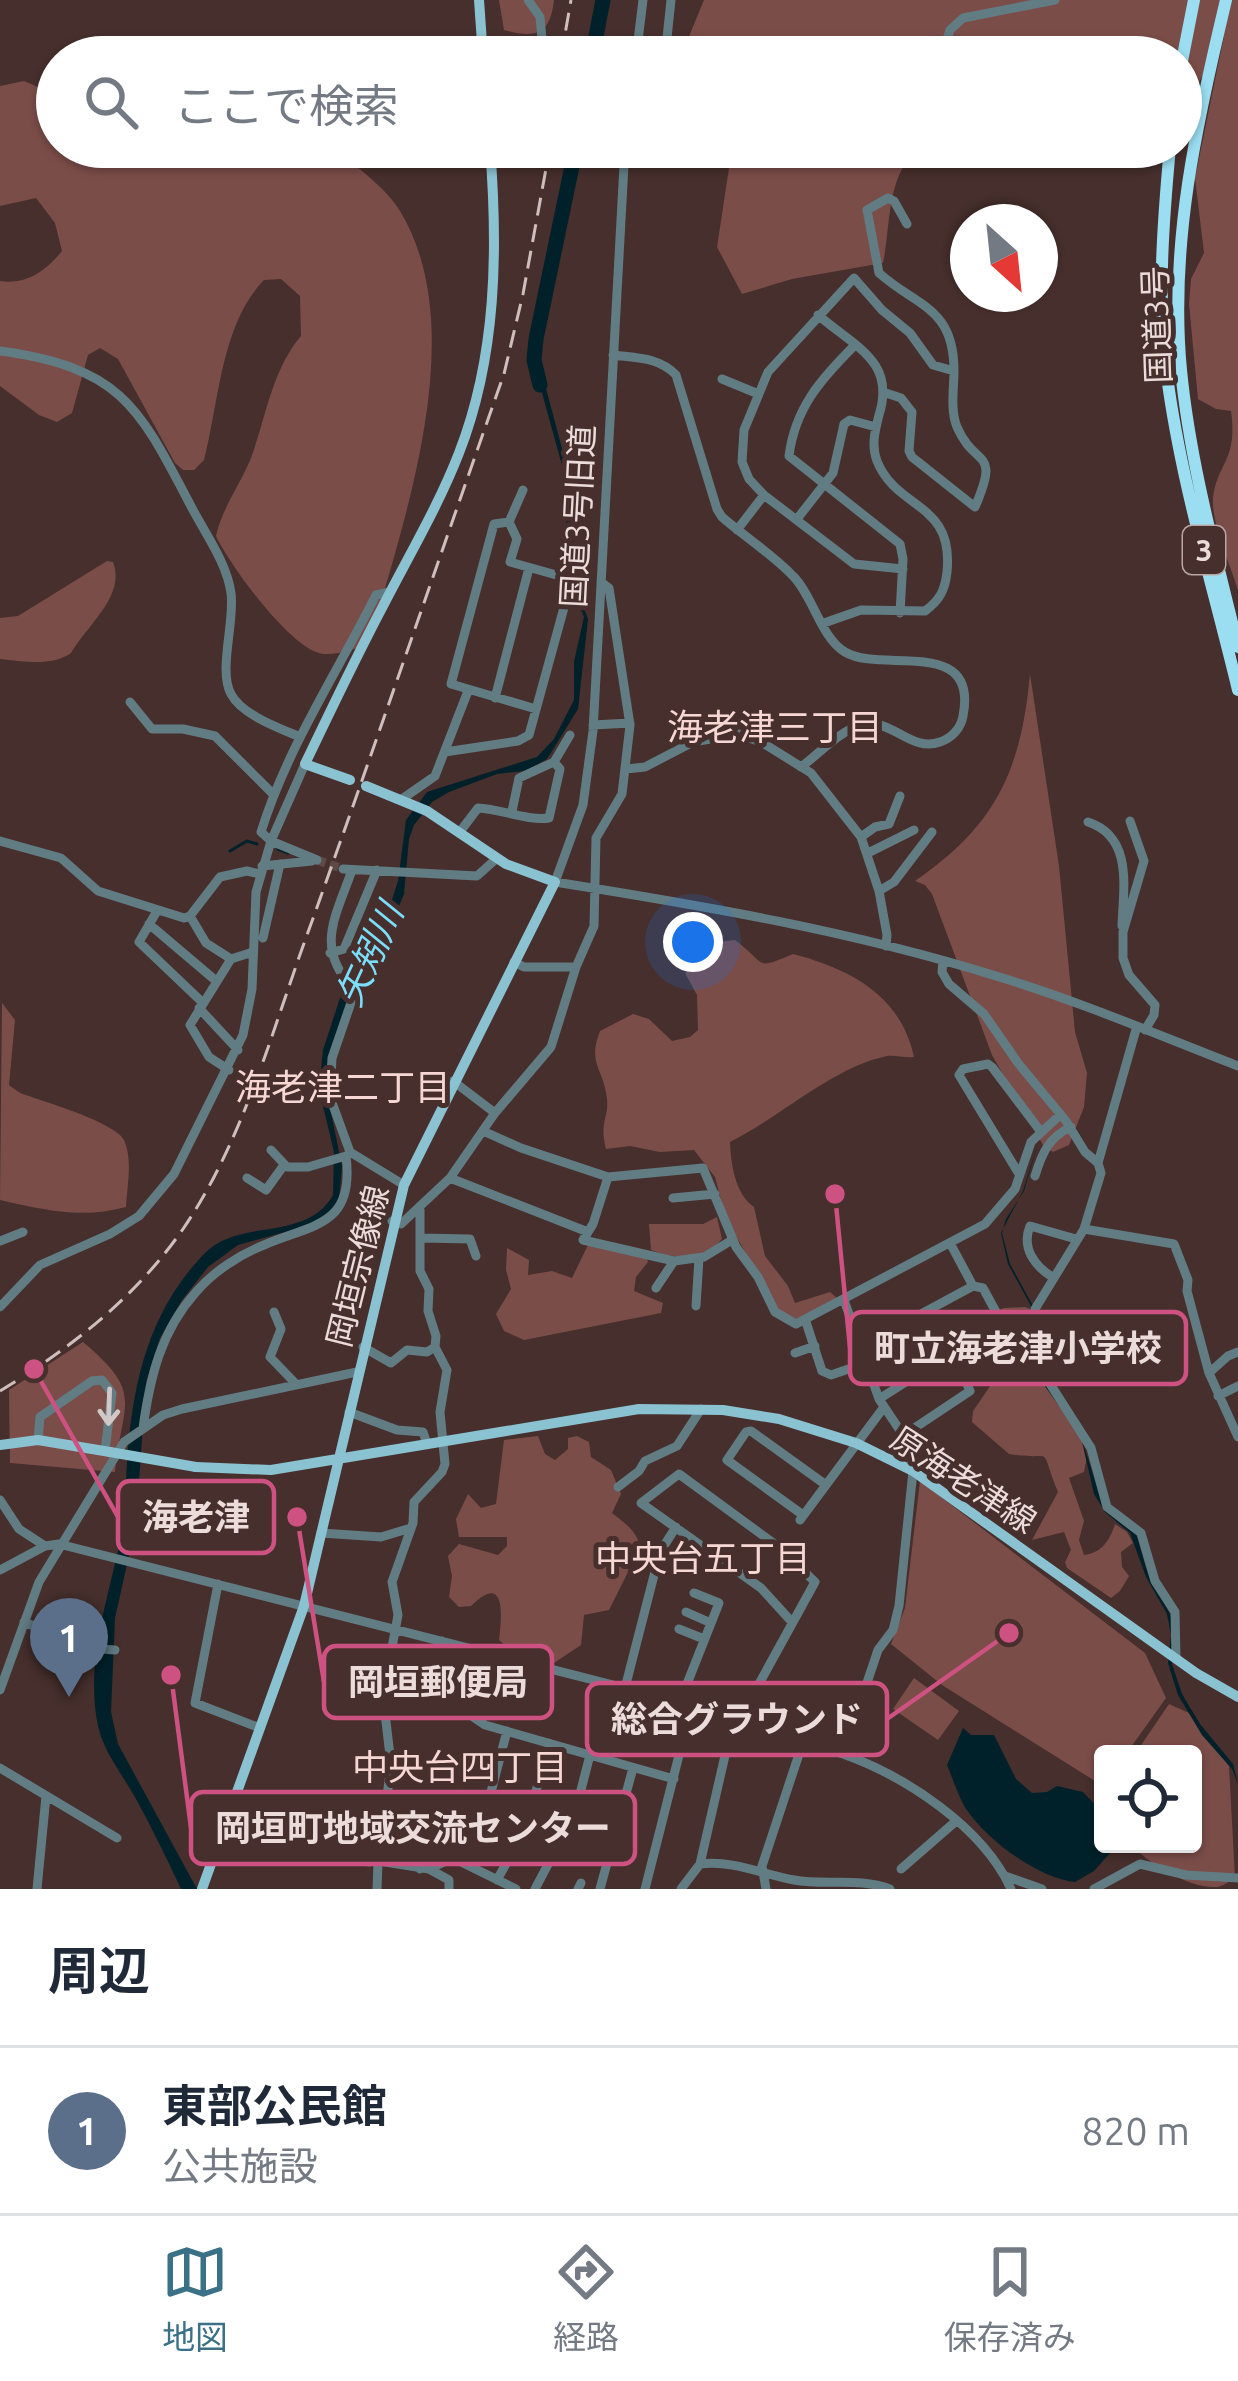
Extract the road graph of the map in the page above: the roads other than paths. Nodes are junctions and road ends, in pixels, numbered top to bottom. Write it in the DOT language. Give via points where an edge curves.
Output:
graph roads {
  1 [pos="478,0"];
  2 [pos="528,0"];
  3 [pos="643,0"];
  4 [pos="671,0"];
  5 [pos="1055,0"];
  6 [pos="1194,0"];
  7 [pos="1226,0"];
  8 [pos="481,36"];
  9 [pos="542,36"];
  10 [pos="639,36"];
  11 [pos="667,36"];
  12 [pos="948,36"];
  13 [pos="1187,36"];
  14 [pos="1202,100"];
  15 [pos="492,168"];
  16 [pos="624,168"];
  17 [pos="1168,168"];
  18 [pos="1190,168"];
  19 [pos="907,224"];
  20 [pos="818,315"];
  21 [pos="854,346"];
  22 [pos="0,351"];
  23 [pos="613,355"];
  24 [pos="954,371"];
  25 [pos="722,379"];
  26 [pos="756,393"];
  27 [pos="886,393"];
  28 [pos="1180,410"];
  29 [pos="876,427"];
  30 [pos="825,484"];
  31 [pos="523,490"];
  32 [pos="764,495"];
  33 [pos="797,519"];
  34 [pos="509,522"];
  35 [pos="737,530"];
  36 [pos="529,568"];
  37 [pos="903,569"];
  38 [pos="601,582"];
  39 [pos="390,592"];
  40 [pos="1228,609"];
  41 [pos="900,614"];
  42 [pos="824,623"];
  43 [pos="1238,635"];
  44 [pos="1238,647"];
  45 [pos="1238,690"];
  46 [pos="468,691"];
  47 [pos="495,698"];
  48 [pos="130,703"];
  49 [pos="536,709"];
  50 [pos="630,723"];
  51 [pos="593,725"];
  52 [pos="570,735"];
  53 [pos="300,737"];
  54 [pos="445,752"];
  55 [pos="554,762"];
  56 [pos="305,764"];
  57 [pos="801,767"];
  58 [pos="626,769"];
  59 [pos="350,780"];
  60 [pos="366,786"];
  61 [pos="274,795"];
  62 [pos="900,796"];
  63 [pos="407,801"];
  64 [pos="512,811"];
  65 [pos="1130,821"];
  66 [pos="1088,822"];
  67 [pos="914,830"];
  68 [pos="932,832"];
  69 [pos="459,833"];
  70 [pos="861,837"];
  71 [pos="0,841"];
  72 [pos="271,841"];
  73 [pos="868,853"];
  74 [pos="496,859"];
  75 [pos="280,864"];
  76 [pos="261,870"];
  77 [pos="377,870"];
  78 [pos="556,882"];
  79 [pos="598,889"];
  80 [pos="879,891"];
  81 [pos="256,892"];
  82 [pos="272,895"];
  83 [pos="158,911"];
  84 [pos="190,916"];
  85 [pos="149,924"];
  86 [pos="1123,932"];
  87 [pos="263,938"];
  88 [pos="886,946"];
  89 [pos="253,952"];
  90 [pos="330,953"];
  91 [pos="231,959"];
  92 [pos="943,961"];
  93 [pos="514,962"];
  94 [pos="576,967"];
  95 [pos="215,980"];
  96 [pos="201,1005"];
  97 [pos="1141,1028"];
  98 [pos="238,1050"];
  99 [pos="1238,1066"];
  100 [pos="229,1070"];
  101 [pos="453,1081"];
  102 [pos="495,1113"];
  103 [pos="1060,1115"];
  104 [pos="1071,1127"];
  105 [pos="483,1131"];
  106 [pos="1041,1132"];
  107 [pos="271,1150"];
  108 [pos="348,1154"];
  109 [pos="1098,1163"];
  110 [pos="284,1165"];
  111 [pos="1020,1175"];
  112 [pos="1035,1175"];
  113 [pos="608,1177"];
  114 [pos="247,1178"];
  115 [pos="450,1178"];
  116 [pos="404,1185"];
  117 [pos="715,1193"];
  118 [pos="673,1198"];
  119 [pos="420,1206"];
  120 [pos="392,1221"];
  121 [pos="23,1232"];
  122 [pos="588,1232"];
  123 [pos="1080,1234"];
  124 [pos="422,1238"];
  125 [pos="732,1240"];
  126 [pos="0,1241"];
  127 [pos="950,1244"];
  128 [pos="476,1256"];
  129 [pos="699,1258"];
  130 [pos="674,1261"];
  131 [pos="1054,1278"];
  132 [pos="974,1286"];
  133 [pos="656,1288"];
  134 [pos="844,1300"];
  135 [pos="696,1306"];
  136 [pos="0,1307"];
  137 [pos="274,1312"];
  138 [pos="996,1312"];
  139 [pos="806,1322"];
  140 [pos="905,1322"];
  141 [pos="815,1346"];
  142 [pos="435,1347"];
  143 [pos="860,1347"];
  144 [pos="363,1348"];
  145 [pos="1238,1352"];
  146 [pos="795,1353"];
  147 [pos="866,1364"];
  148 [pos="929,1367"];
  149 [pos="358,1372"];
  150 [pos="1209,1373"];
  151 [pos="296,1384"];
  152 [pos="1238,1386"];
  153 [pos="1218,1396"];
  154 [pos="882,1403"];
  155 [pos="701,1408"];
  156 [pos="349,1412"];
  157 [pos="1235,1419"];
  158 [pos="143,1428"];
  159 [pos="904,1435"];
  160 [pos="1238,1437"];
  161 [pos="38,1440"];
  162 [pos="445,1440"];
  163 [pos="856,1443"];
  164 [pos="427,1444"];
  165 [pos="0,1445"];
  166 [pos="108,1451"];
  167 [pos="338,1460"];
  168 [pos="914,1471"];
  169 [pos="826,1485"];
  170 [pos="618,1487"];
  171 [pos="0,1500"];
  172 [pos="676,1527"];
  173 [pos="411,1528"];
  174 [pos="321,1533"];
  175 [pos="59,1544"];
  176 [pos="44,1546"];
  177 [pos="0,1570"];
  178 [pos="218,1584"];
  179 [pos="694,1593"];
  180 [pos="304,1606"];
  181 [pos="686,1612"];
  182 [pos="791,1621"];
  183 [pos="24,1622"];
  184 [pos="711,1623"];
  185 [pos="395,1629"];
  186 [pos="679,1629"];
  187 [pos="704,1639"];
  188 [pos="442,1641"];
  189 [pos="115,1650"];
  190 [pos="5,1651"];
  191 [pos="1176,1658"];
  192 [pos="625,1688"];
  193 [pos="0,1690"];
  194 [pos="1238,1697"];
  195 [pos="685,1706"];
  196 [pos="736,1722"];
  197 [pos="260,1728"];
  198 [pos="507,1731"];
  199 [pos="803,1742"];
  200 [pos="549,1744"];
  201 [pos="844,1754"];
  202 [pos="590,1755"];
  203 [pos="0,1768"];
  204 [pos="632,1768"];
  205 [pos="674,1779"];
  206 [pos="46,1796"];
  207 [pos="386,1802"];
  208 [pos="384,1822"];
  209 [pos="955,1822"];
  210 [pos="224,1829"];
  211 [pos="483,1830"];
  212 [pos="117,1838"];
  213 [pos="374,1862"];
  214 [pos="466,1864"];
  215 [pos="700,1864"];
  216 [pos="425,1869"];
  217 [pos="902,1869"];
  218 [pos="763,1874"];
  219 [pos="1005,1876"];
  220 [pos="1109,1878"];
  221 [pos="1232,1879"];
  222 [pos="497,1880"];
  223 [pos="449,1885"];
  224 [pos="824,1886"];
  225 [pos="864,1886"];
  226 [pos="600,1888"];
  227 [pos="37,1889"];
  228 [pos="202,1889"];
  229 [pos="377,1889"];
  230 [pos="465,1889"];
  231 [pos="516,1889"];
  232 [pos="535,1889"];
  233 [pos="645,1889"];
  234 [pos="681,1889"];
  235 [pos="766,1889"];
  236 [pos="890,1889"];
  237 [pos="1010,1889"];
  238 [pos="1042,1889"];
  239 [pos="1094,1889"];
  240 [pos="1119,1889"];
  1 -- 8 [label="main road"];
  2 -- 9 [label="street"];
  3 -- 10 [label="street"];
  4 -- 11 [label="street"];
  5 -- 12 [label="street" via="963,18"];
  6 -- 13 [label="highway"];
  7 -- 14 [label="highway, 国道3号 / 3"];
  15 -- 39 [label="main road" via="494,294 481,376 461,450"];
  16 -- 23 [label="street, 国道3号旧道"];
  17 -- 28 [label="highway, 国道3号 / 3" via="1162,311"];
  18 -- 28 [label="highway, 国道3号 / 3"];
  19 -- 24 [label="street" via="888,198 867,210 879,273 928,304 951,341"];
  20 -- 21 [label="street"];
  20 -- 24 [label="street" via="854,278 933,365"];
  20 -- 26 [label="street"];
  21 -- 27 [label="street" via="875,364"];
  21 -- 30 [label="street" via="809,396 791,439 789,457"];
  22 -- 53 [label="street" via="88,372 151,430 227,574 229,691"];
  23 -- 35 [label="street" via="668,365 676,375 713,500"];
  23 -- 38 [label="street, 国道3号旧道"];
  24 -- 27 [label="street" via="955,421 986,464 975,507 912,457 912,412"];
  25 -- 26 [label="street"];
  26 -- 32 [label="street" via="742,462"];
  27 -- 29 [label="street"];
  28 -- 40 [label="highway, 国道3号 / 3"];
  28 -- 45 [label="highway, 国道3号 / 3"];
  29 -- 30 [label="street" via="844,424"];
  29 -- 41 [label="street" via="882,471 935,518 947,550 938,600"];
  30 -- 33 [label="street"];
  30 -- 37 [label="street" via="901,544"];
  31 -- 34 [label="street"];
  32 -- 33 [label="street"];
  32 -- 35 [label="street"];
  33 -- 37 [label="street" via="854,564"];
  34 -- 36 [label="street" via="517,539 510,562"];
  34 -- 46 [label="street" via="494,524 451,685"];
  35 -- 42 [label="street" via="793,575"];
  36 -- 47 [label="street"];
  36 -- 49 [label="street" via="560,576 568,593"];
  37 -- 41 [label="street"];
  38 -- 50 [label="street" via="609,588"];
  38 -- 51 [label="street, 国道3号旧道"];
  39 -- 53 [label="street" via="376,595"];
  39 -- 56 [label="main road"];
  40 -- 43 [label="street"];
  40 -- 44 [label="highway, 国道3号 / 3"];
  41 -- 42 [label="street" via="852,612"];
  42 -- 57 [label="street" via="839,649 857,657 945,667 961,684 963,718 935,744 860,725"];
  46 -- 47 [label="street"];
  46 -- 54 [label="street"];
  47 -- 49 [label="street"];
  48 -- 61 [label="street" via="152,729 214,736"];
  49 -- 54 [label="street" via="529,735 518,741"];
  50 -- 51 [label="street"];
  50 -- 58 [label="street"];
  51 -- 78 [label="street, 国道3号旧道" via="584,805"];
  52 -- 55 [label="street"];
  53 -- 61 [label="street"];
  54 -- 63 [label="street" via="435,776"];
  55 -- 64 [label="street" via="519,778"];
  55 -- 64 [label="street" via="560,769 549,818"];
  56 -- 59 [label="main road"];
  56 -- 72 [label="street"];
  57 -- 58 [label="street" via="739,734"];
  57 -- 70 [label="street"];
  58 -- 79 [label="street" via="622,794 596,838"];
  60 -- 63 [label="main road"];
  61 -- 72 [label="street" via="261,832"];
  62 -- 70 [label="street" via="889,824"];
  63 -- 69 [label="main road"];
  64 -- 69 [label="street" via="478,808"];
  65 -- 86 [label="street" via="1144,861"];
  66 -- 86 [label="street" via="1104,829 1124,863"];
  67 -- 73 [label="street"];
  68 -- 80 [label="street"];
  69 -- 74 [label="main road"];
  70 -- 73 [label="street"];
  71 -- 83 [label="street" via="61,858 98,891"];
  72 -- 75 [label="street" via="317,860"];
  72 -- 76 [label="street"];
  73 -- 80 [label="street"];
  74 -- 77 [label="street" via="477,876"];
  74 -- 78 [label="main road"];
  75 -- 76 [label="street"];
  75 -- 82 [label="street"];
  76 -- 81 [label="street"];
  76 -- 84 [label="street" via="220,877"];
  77 -- 90 [label="street" via="344,949"];
  77 -- 90 [label="street" via="348,869"];
  78 -- 79 [label="street"];
  78 -- 93 [label="main road, 岡垣宗像線"];
  79 -- 88 [label="street" via="766,916"];
  79 -- 94 [label="street" via="594,926"];
  80 -- 88 [label="street"];
  81 -- 82 [label="street"];
  81 -- 89 [label="street"];
  82 -- 87 [label="street"];
  83 -- 84 [label="street"];
  83 -- 85 [label="street"];
  84 -- 91 [label="street" via="206,943"];
  85 -- 95 [label="street"];
  85 -- 96 [label="street" via="139,942"];
  86 -- 97 [label="street" via="1125,967 1155,1004"];
  88 -- 92 [label="street"];
  89 -- 91 [label="street"];
  89 -- 98 [label="street"];
  90 -- 108 [label="street" via="355,991 328,1085"];
  91 -- 95 [label="street"];
  92 -- 97 [label="street"];
  92 -- 103 [label="street" via="949,984 984,1014"];
  93 -- 94 [label="street"];
  93 -- 101 [label="main road, 岡垣宗像線"];
  94 -- 102 [label="street" via="551,1048"];
  95 -- 96 [label="street"];
  96 -- 98 [label="street"];
  96 -- 100 [label="street" via="191,1033"];
  97 -- 99 [label="street"];
  97 -- 109 [label="street"];
  98 -- 100 [label="street"];
  100 -- 136 [label="street" via="153,1202 110,1234 40,1265"];
  101 -- 102 [label="street"];
  101 -- 116 [label="main road, 岡垣宗像線"];
  102 -- 105 [label="street"];
  103 -- 104 [label="street"];
  103 -- 106 [label="street"];
  104 -- 109 [label="street"];
  104 -- 112 [label="street" via="1042,1152"];
  105 -- 113 [label="street"];
  105 -- 115 [label="street"];
  106 -- 111 [label="street"];
  106 -- 111 [label="street" via="992,1067 962,1069"];
  107 -- 110 [label="street"];
  108 -- 110 [label="street" via="308,1167"];
  108 -- 116 [label="street"];
  108 -- 158 [label="street" via="345,1197 334,1214 242,1256 196,1292 162,1343"];
  109 -- 123 [label="street"];
  110 -- 114 [label="street" via="266,1190"];
  111 -- 127 [label="street" via="998,1213"];
  113 -- 117 [label="street" via="703,1168"];
  113 -- 122 [label="street"];
  115 -- 119 [label="street"];
  115 -- 122 [label="street"];
  116 -- 120 [label="main road, 岡垣宗像線"];
  117 -- 118 [label="street"];
  117 -- 125 [label="street"];
  119 -- 120 [label="street" via="401,1223"];
  119 -- 124 [label="street"];
  120 -- 144 [label="main road, 岡垣宗像線"];
  121 -- 126 [label="street"];
  122 -- 130 [label="street" via="583,1240"];
  123 -- 131 [label="street"];
  123 -- 131 [label="street" via="1030,1226 1032,1259"];
  123 -- 150 [label="street" via="1174,1244"];
  124 -- 128 [label="street" via="470,1239"];
  124 -- 142 [label="street"];
  125 -- 129 [label="street"];
  125 -- 139 [label="street" via="775,1312 788,1323"];
  127 -- 132 [label="street"];
  127 -- 134 [label="street"];
  129 -- 130 [label="street"];
  129 -- 135 [label="street"];
  130 -- 133 [label="street"];
  131 -- 191 [label="street" via="1035,1309 1038,1365 1091,1448 1107,1507 1141,1533 1155,1581 1175,1612"];
  132 -- 138 [label="street"];
  132 -- 140 [label="street"];
  134 -- 139 [label="street"];
  134 -- 143 [label="street"];
  137 -- 151 [label="street" via="281,1329 269,1357"];
  139 -- 141 [label="street"];
  140 -- 143 [label="street"];
  140 -- 148 [label="street"];
  141 -- 146 [label="street"];
  141 -- 147 [label="street" via="831,1375"];
  142 -- 144 [label="street" via="407,1350 391,1364"];
  142 -- 162 [label="street" via="447,1370"];
  143 -- 147 [label="street"];
  144 -- 149 [label="main road, 岡垣宗像線"];
  145 -- 150 [label="street"];
  147 -- 154 [label="street"];
  148 -- 154 [label="street"];
  148 -- 159 [label="street" via="953,1352 970,1391"];
  149 -- 151 [label="street"];
  149 -- 156 [label="main road, 岡垣宗像線"];
  150 -- 153 [label="street"];
  151 -- 158 [label="street" via="182,1409"];
  152 -- 153 [label="street"];
  153 -- 157 [label="street"];
  154 -- 159 [label="street"];
  154 -- 163 [label="street"];
  155 -- 162 [label="main road, 原海老津線" via="610,1412"];
  155 -- 163 [label="main road, 原海老津線" via="779,1419"];
  155 -- 170 [label="street" via="677,1446"];
  156 -- 164 [label="street" via="423,1432"];
  156 -- 167 [label="main road, 岡垣宗像線"];
  157 -- 160 [label="street"];
  158 -- 175 [label="street" via="124,1442"];
  159 -- 168 [label="street"];
  161 -- 165 [label="main road, 原海老津線"];
  161 -- 166 [label="main road, 原海老津線"];
  161 -- 166 [label="street, one-way" via="40,1417 97,1379 112,1393"];
  162 -- 164 [label="main road, 原海老津線"];
  162 -- 173 [label="street" via="442,1472 414,1502"];
  163 -- 168 [label="main road, 原海老津線"];
  163 -- 169 [label="street"];
  164 -- 167 [label="main road, 原海老津線"];
  166 -- 167 [label="main road, 原海老津線, bridge" via="271,1470"];
  167 -- 174 [label="main road, 岡垣宗像線"];
  168 -- 191 [label="main road, 原海老津線"];
  168 -- 201 [label="street" via="899,1606"];
  169 -- 169 [label="street" via="802,1517 727,1460 751,1431"];
  171 -- 176 [label="street"];
  172 -- 182 [label="street"];
  172 -- 182 [label="street" via="641,1503 680,1474 815,1582"];
  172 -- 192 [label="street" via="660,1552"];
  173 -- 174 [label="street" via="380,1538"];
  173 -- 185 [label="street" via="392,1582"];
  174 -- 180 [label="main road, 岡垣宗像線"];
  175 -- 176 [label="street"];
  175 -- 178 [label="street"];
  175 -- 183 [label="street"];
  176 -- 177 [label="street"];
  178 -- 180 [label="street"];
  178 -- 197 [label="street" via="195,1703"];
  179 -- 184 [label="street" via="719,1604"];
  180 -- 185 [label="street"];
  180 -- 197 [label="main road, 岡垣宗像線"];
  181 -- 184 [label="street"];
  182 -- 196 [label="street"];
  183 -- 189 [label="street"];
  183 -- 190 [label="street"];
  184 -- 187 [label="street"];
  185 -- 188 [label="street"];
  185 -- 207 [label="street" via="383,1687 391,1748"];
  186 -- 187 [label="street"];
  187 -- 195 [label="street"];
  188 -- 192 [label="street"];
  188 -- 198 [label="street" via="439,1686 474,1719"];
  190 -- 193 [label="street" via="13,1658"];
  191 -- 194 [label="main road, 原海老津線"];
  192 -- 195 [label="street"];
  195 -- 196 [label="street"];
  195 -- 205 [label="street"];
  196 -- 199 [label="street"];
  196 -- 215 [label="street"];
  197 -- 210 [label="main road, 岡垣宗像線"];
  198 -- 200 [label="street"];
  198 -- 211 [label="street" via="490,1796 495,1808"];
  199 -- 201 [label="street"];
  199 -- 218 [label="street"];
  200 -- 202 [label="street"];
  200 -- 222 [label="street" via="526,1828"];
  201 -- 209 [label="street" via="900,1778"];
  202 -- 204 [label="street"];
  202 -- 232 [label="street" via="566,1848 554,1852"];
  203 -- 206 [label="street"];
  204 -- 205 [label="street"];
  204 -- 226 [label="street"];
  205 -- 233 [label="street"];
  206 -- 212 [label="street"];
  206 -- 227 [label="street"];
  207 -- 208 [label="street"];
  207 -- 211 [label="street"];
  208 -- 213 [label="street"];
  208 -- 216 [label="street"];
  209 -- 217 [label="street"];
  209 -- 219 [label="street"];
  210 -- 213 [label="street"];
  210 -- 228 [label="main road, 岡垣宗像線"];
  211 -- 214 [label="street"];
  213 -- 216 [label="street"];
  213 -- 229 [label="street"];
  214 -- 216 [label="street" via="450,1858"];
  214 -- 222 [label="street"];
  215 -- 218 [label="street" via="728,1862"];
  215 -- 234 [label="street"];
  216 -- 223 [label="street"];
  218 -- 224 [label="street"];
  218 -- 235 [label="street"];
  219 -- 237 [label="street"];
  219 -- 238 [label="street"];
  220 -- 221 [label="street" via="1140,1864"];
  220 -- 239 [label="street"];
  220 -- 240 [label="street"];
  222 -- 231 [label="street"];
  223 -- 230 [label="street"];
  224 -- 225 [label="street"];
  225 -- 236 [label="street"];
}
